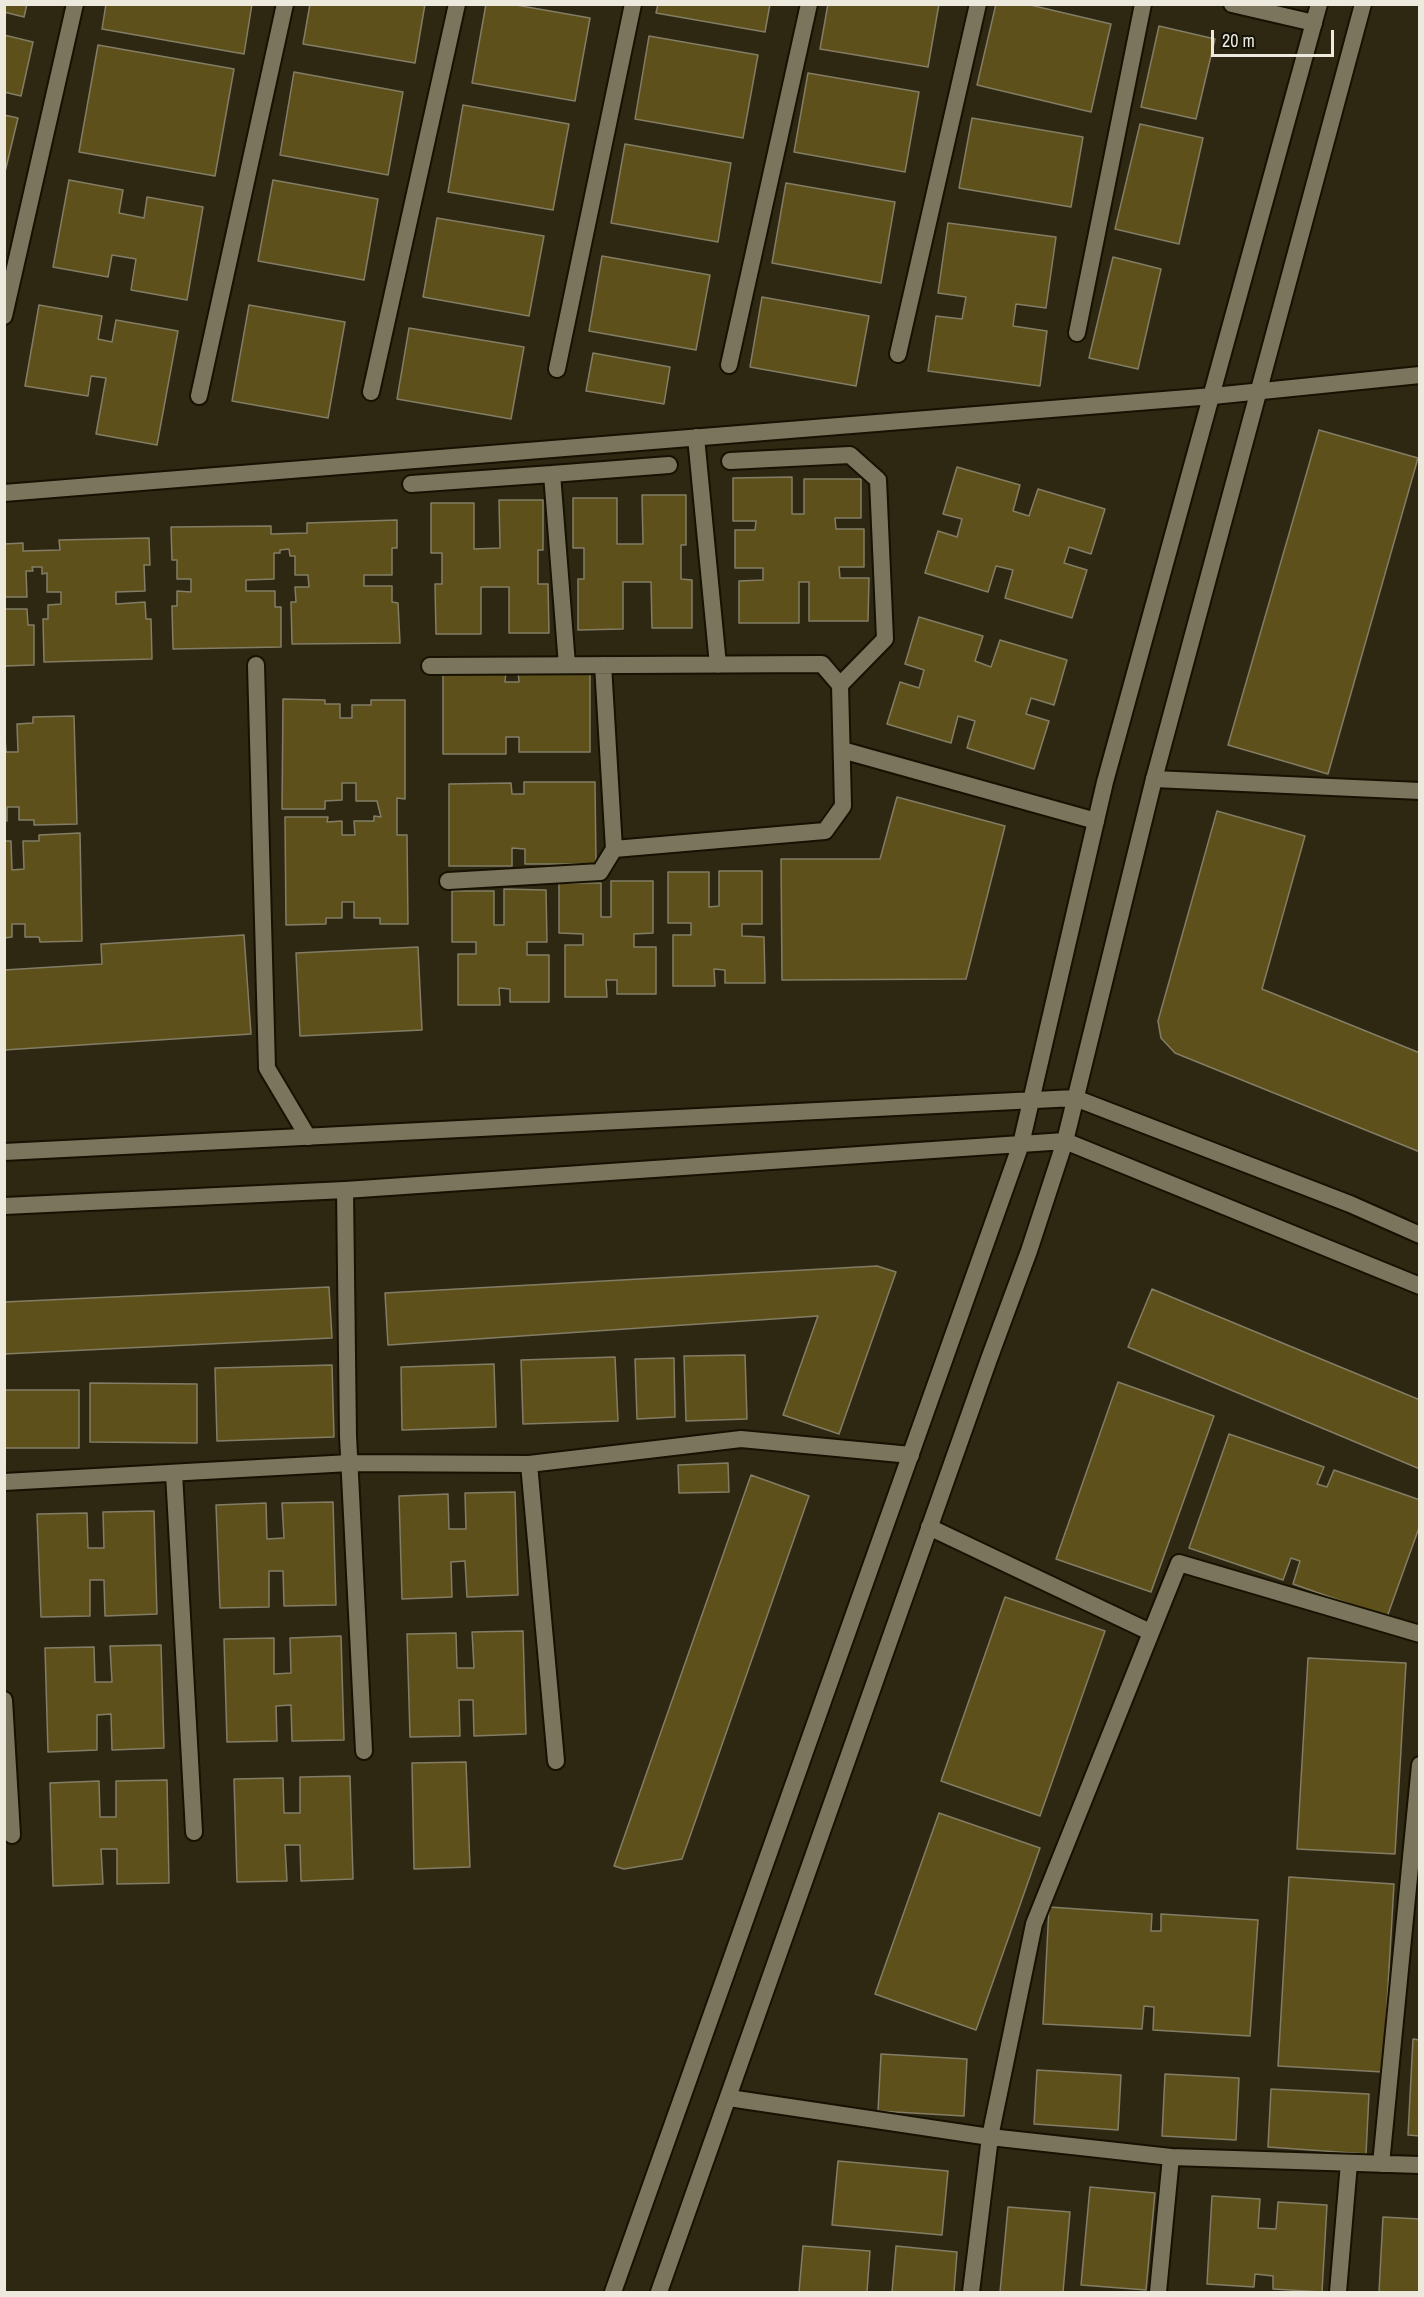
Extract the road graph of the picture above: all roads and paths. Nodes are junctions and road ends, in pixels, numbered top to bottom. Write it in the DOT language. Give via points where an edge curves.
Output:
graph roads {
  1 [pos="75,4"];
  2 [pos="285,4"];
  3 [pos="457,4"];
  4 [pos="633,4"];
  5 [pos="809,4"];
  6 [pos="978,4"];
  7 [pos="1143,4"];
  8 [pos="1232,4"];
  9 [pos="1319,4"];
  10 [pos="1363,4"];
  11 [pos="1314,22"];
  12 [pos="4,316"];
  13 [pos="1077,333"];
  14 [pos="898,354"];
  15 [pos="729,365"];
  16 [pos="557,369"];
  17 [pos="1419,375"];
  18 [pos="371,392"];
  19 [pos="1259,392"];
  20 [pos="199,396"];
  21 [pos="1213,396"];
  22 [pos="696,437"];
  23 [pos="730,461"];
  24 [pos="669,465"];
  25 [pos="552,474"];
  26 [pos="411,484"];
  27 [pos="4,493"];
  28 [pos="718,664"];
  29 [pos="256,665"];
  30 [pos="567,665"];
  31 [pos="603,665"];
  32 [pos="430,666"];
  33 [pos="840,685"];
  34 [pos="842,750"];
  35 [pos="1154,779"];
  36 [pos="1419,791"];
  37 [pos="1096,821"];
  38 [pos="614,849"];
  39 [pos="448,881"];
  40 [pos="1075,1098"];
  41 [pos="1032,1100"];
  42 [pos="308,1137"];
  43 [pos="1065,1142"];
  44 [pos="1021,1144"];
  45 [pos="4,1152"];
  46 [pos="345,1190"];
  47 [pos="4,1206"];
  48 [pos="1419,1235"];
  49 [pos="1419,1286"];
  50 [pos="911,1455"];
  51 [pos="350,1463"];
  52 [pos="529,1464"];
  53 [pos="174,1473"];
  54 [pos="4,1482"];
  55 [pos="929,1527"];
  56 [pos="1150,1632"];
  57 [pos="1419,1634"];
  58 [pos="4,1700"];
  59 [pos="364,1751"];
  60 [pos="556,1761"];
  61 [pos="1419,1765"];
  62 [pos="194,1832"];
  63 [pos="12,1835"];
  64 [pos="729,2098"];
  65 [pos="990,2137"];
  66 [pos="1171,2157"];
  67 [pos="1349,2163"];
  68 [pos="1381,2164"];
  69 [pos="1419,2165"];
  70 [pos="613,2292"];
  71 [pos="659,2292"];
  72 [pos="971,2292"];
  73 [pos="1158,2292"];
  74 [pos="1338,2292"];
  1 -- 12 [label="street"];
  2 -- 20 [label="street"];
  3 -- 18 [label="street"];
  4 -- 16 [label="street"];
  5 -- 15 [label="street"];
  6 -- 14 [label="street"];
  7 -- 13 [label="street"];
  8 -- 11 [label="street"];
  9 -- 11 [label="street"];
  10 -- 19 [label="street"];
  11 -- 21 [label="street"];
  17 -- 19 [label="street"];
  19 -- 21 [label="street"];
  19 -- 35 [label="street"];
  21 -- 22 [label="street"];
  21 -- 37 [label="street"];
  22 -- 27 [label="street"];
  22 -- 28 [label="street"];
  23 -- 33 [label="street" via="850,455 878,480 885,639"];
  24 -- 25 [label="street"];
  25 -- 26 [label="street"];
  25 -- 30 [label="street"];
  28 -- 31 [label="street"];
  28 -- 33 [label="street" via="822,664"];
  29 -- 42 [label="street" via="267,1068"];
  30 -- 31 [label="street"];
  30 -- 32 [label="street"];
  31 -- 38 [label="street"];
  33 -- 34 [label="street"];
  34 -- 37 [label="street"];
  34 -- 38 [label="street" via="843,806 825,831"];
  35 -- 36 [label="street"];
  35 -- 40 [label="street"];
  37 -- 41 [label="street"];
  38 -- 39 [label="street" via="600,873"];
  40 -- 41 [label="street"];
  40 -- 43 [label="street"];
  40 -- 48 [label="street" via="1350,1204"];
  41 -- 42 [label="street"];
  41 -- 44 [label="street"];
  42 -- 45 [label="street"];
  43 -- 44 [label="street"];
  43 -- 49 [label="street"];
  43 -- 55 [label="street"];
  44 -- 46 [label="street"];
  44 -- 50 [label="street"];
  46 -- 47 [label="street"];
  46 -- 51 [label="street"];
  50 -- 52 [label="street" via="741,1439"];
  50 -- 70 [label="street"];
  51 -- 52 [label="street"];
  51 -- 53 [label="street"];
  51 -- 59 [label="street"];
  52 -- 60 [label="street"];
  53 -- 54 [label="street"];
  53 -- 62 [label="street"];
  55 -- 56 [label="street"];
  55 -- 64 [label="street"];
  56 -- 57 [label="street" via="1179,1563"];
  56 -- 65 [label="street" via="1034,1924"];
  58 -- 63 [label="street"];
  61 -- 68 [label="street"];
  64 -- 65 [label="street"];
  64 -- 71 [label="street"];
  65 -- 66 [label="street"];
  65 -- 72 [label="street"];
  66 -- 67 [label="street"];
  66 -- 73 [label="street"];
  67 -- 68 [label="street"];
  67 -- 74 [label="street"];
  68 -- 69 [label="street"];
}
